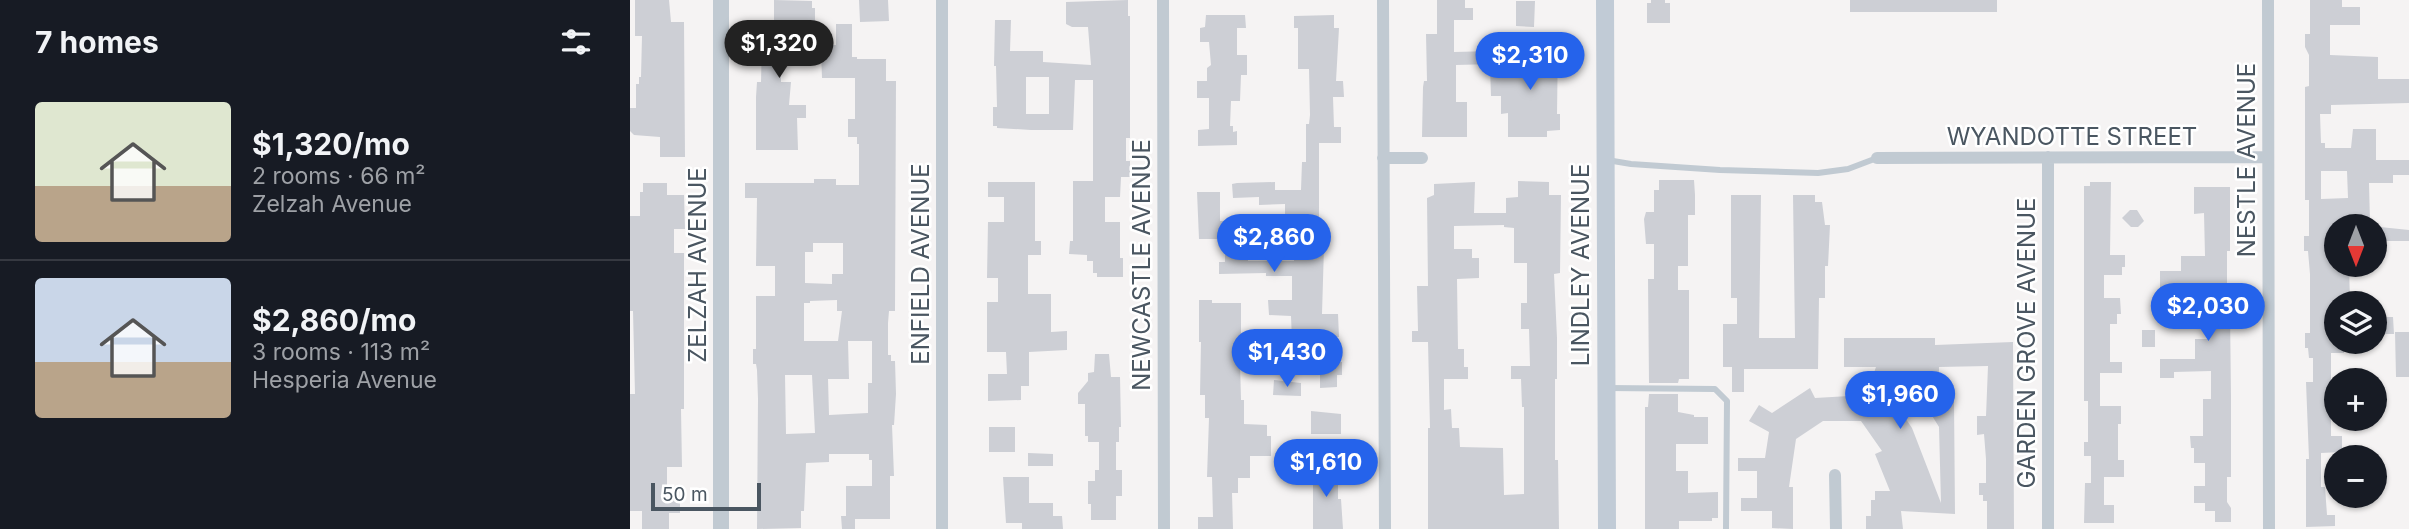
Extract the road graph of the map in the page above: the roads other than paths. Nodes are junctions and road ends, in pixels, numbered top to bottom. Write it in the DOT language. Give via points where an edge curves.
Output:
graph roads {
  1 [pos="721,0"];
  2 [pos="942,0"];
  3 [pos="1163,0"];
  4 [pos="1383,0"];
  5 [pos="1605,0"];
  6 [pos="2268,0"];
  7 [pos="1384,158"];
  8 [pos="1422,158"];
  9 [pos="1877,158"];
  10 [pos="2048,158"];
  11 [pos="2267,158"];
  12 [pos="1605,160"];
  13 [pos="1606,388"];
  14 [pos="1835,475"];
  15 [pos="721,529"];
  16 [pos="942,529"];
  17 [pos="1164,529"];
  18 [pos="1385,529"];
  19 [pos="1606,529"];
  20 [pos="1726,529"];
  21 [pos="1836,529"];
  22 [pos="2048,529"];
  23 [pos="2269,529"];
  1 -- 15 [label="street, ZELZAH AVENUE"];
  2 -- 16 [label="street, ENFIELD AVENUE"];
  3 -- 17 [label="street, NEWCASTLE AVENUE"];
  4 -- 7 [label="street"];
  5 -- 12 [label="main road, LINDLEY AVENUE"];
  6 -- 11 [label="street, NESTLE AVENUE"];
  7 -- 8 [label="street"];
  7 -- 18 [label="street"];
  9 -- 10 [label="street, WYANDOTTE STREET"];
  9 -- 12 [label="lane" via="1848,169 1818,173"];
  10 -- 11 [label="street, WYANDOTTE STREET"];
  10 -- 22 [label="street, GARDEN GROVE AVENUE"];
  11 -- 23 [label="street, NESTLE AVENUE"];
  12 -- 13 [label="main road, LINDLEY AVENUE"];
  13 -- 19 [label="main road, LINDLEY AVENUE"];
  13 -- 20 [label="lane" via="1715,388 1727,401"];
  14 -- 21 [label="street"];
}
